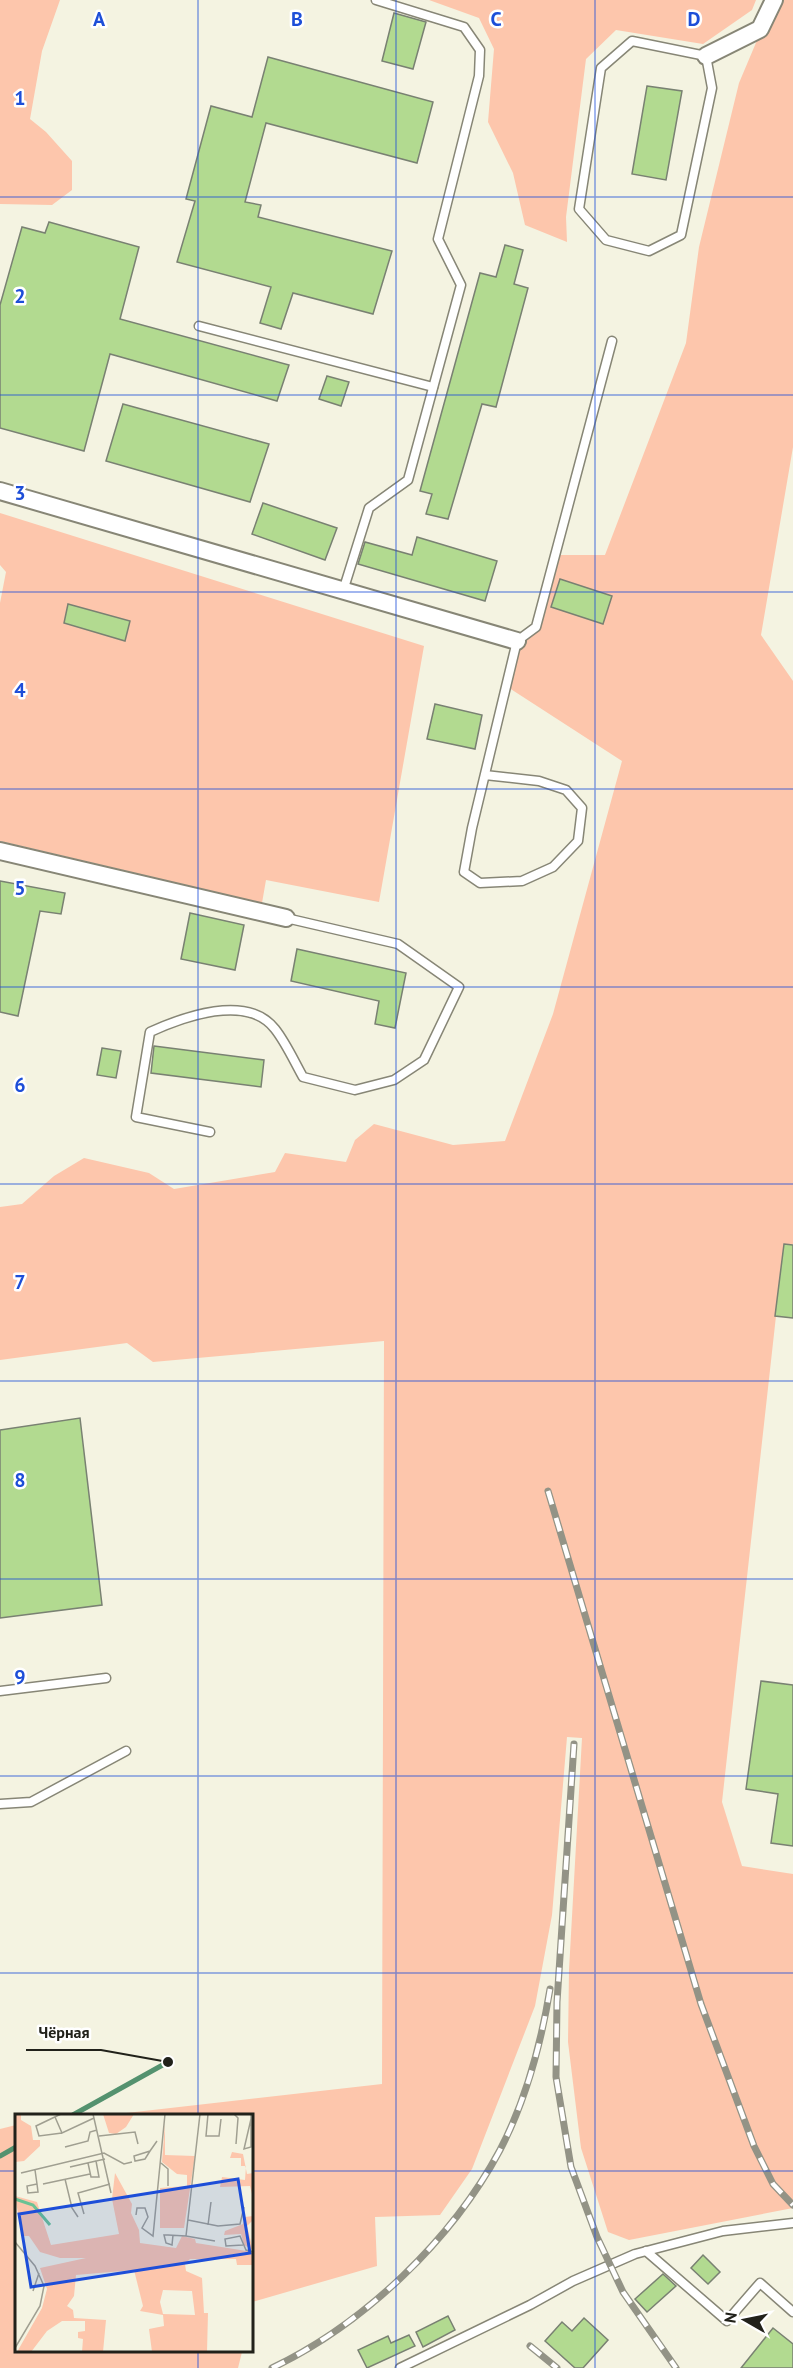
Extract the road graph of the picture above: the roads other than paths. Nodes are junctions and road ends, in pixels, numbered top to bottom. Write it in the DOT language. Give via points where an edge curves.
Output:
graph roads {
  1 [pos="376,0"];
  2 [pos="774,0"];
  3 [pos="706,56"];
  4 [pos="199,326"];
  5 [pos="612,340"];
  6 [pos="433,387"];
  7 [pos="0,491"];
  8 [pos="343,591"];
  9 [pos="517,641"];
  10 [pos="485,775"];
  11 [pos="0,851"];
  12 [pos="286,918"];
  13 [pos="210,1132"];
  14 [pos="106,1678"];
  15 [pos="0,1691"];
  16 [pos="126,1751"];
  17 [pos="0,1804"];
  18 [pos="793,2223"];
  19 [pos="646,2251"];
  20 [pos="793,2312"];
  21 [pos="400,2368"];
  1 -- 6 [label="lane" via="464,27 480,50 479,76 438,238 461,285"];
  2 -- 3 [label="street" via="760,29"];
  3 -- 3 [label="lane" via="632,41 601,68 579,209 606,240 649,251 681,235 712,88"];
  4 -- 6 [label="lane"];
  5 -- 9 [label="lane" via="536,627"];
  6 -- 8 [label="lane" via="408,480 369,508"];
  7 -- 8 [label="street"];
  8 -- 9 [label="street"];
  9 -- 10 [label="lane"];
  10 -- 10 [label="lane" via="539,781 566,790 582,808 578,841 553,867 522,881 480,883 464,872"];
  11 -- 12 [label="street"];
  12 -- 13 [label="lane" via="398,944 459,987 424,1060 394,1080 355,1090 303,1077 274,1027 252,1011 215,1011 181,1018 150,1032 136,1117"];
  14 -- 15 [label="lane"];
  16 -- 17 [label="lane" via="31,1802"];
  18 -- 19 [label="lane" via="723,2231"];
  19 -- 20 [label="lane" via="727,2321 760,2283"];
  19 -- 21 [label="lane" via="573,2281 530,2306"];
}
